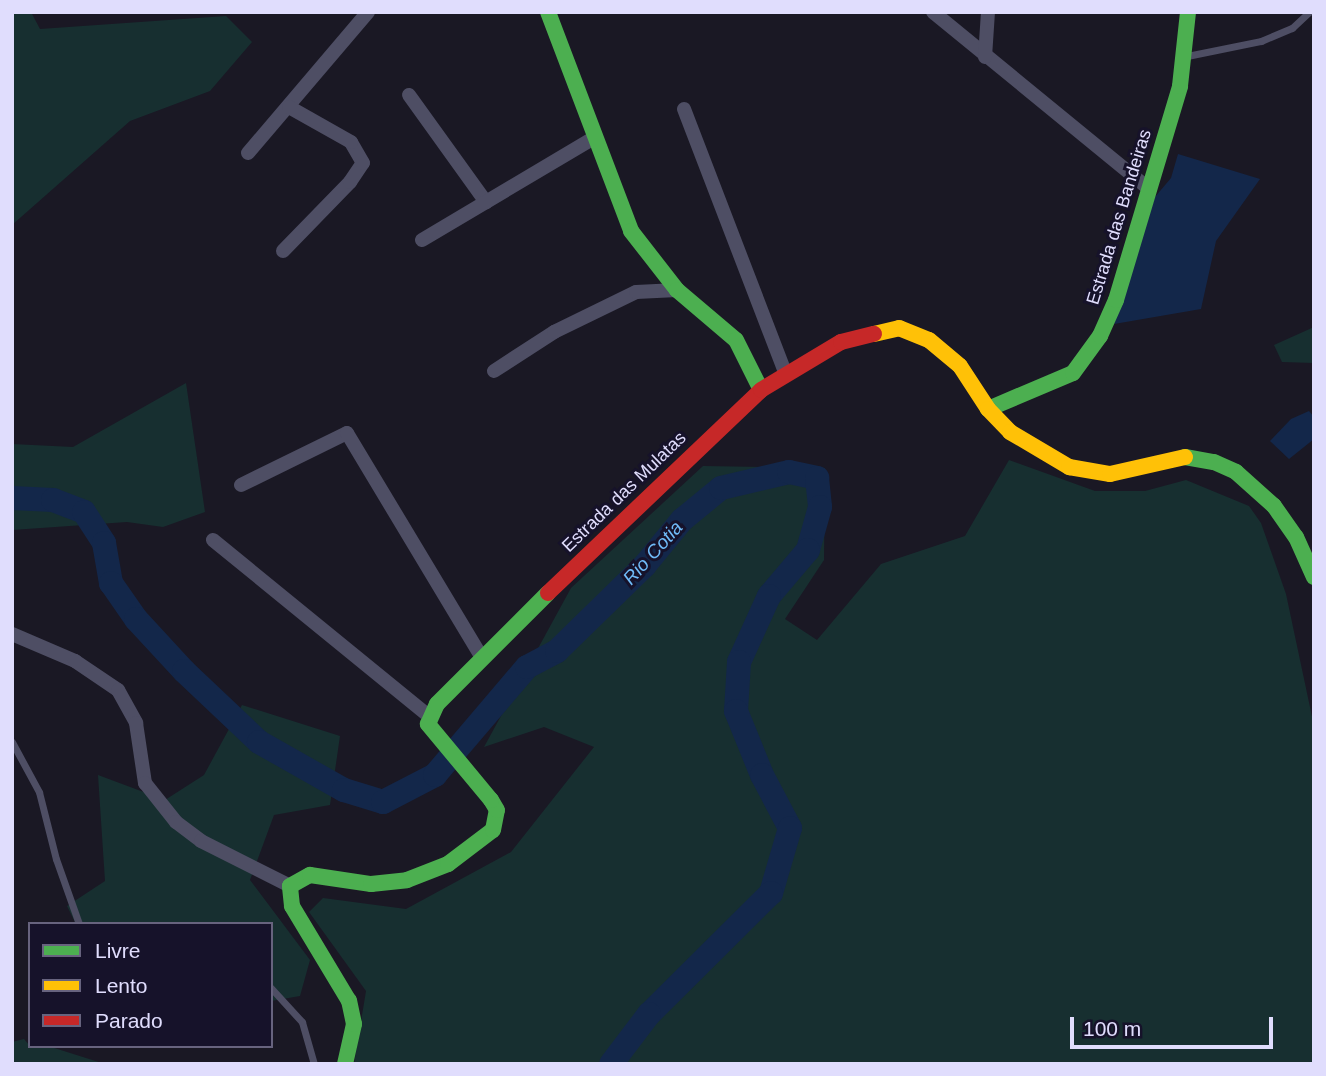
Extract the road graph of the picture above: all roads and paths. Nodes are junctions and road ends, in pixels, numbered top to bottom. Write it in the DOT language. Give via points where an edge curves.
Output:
graph roads {
  1 [pos="368,12"];
  2 [pos="548,12"];
  3 [pos="933,12"];
  4 [pos="988,12"];
  5 [pos="1188,12"];
  6 [pos="1309,12"];
  7 [pos="1185,56"];
  8 [pos="985,57"];
  9 [pos="409,95"];
  10 [pos="289,107"];
  11 [pos="684,108"];
  12 [pos="594,138"];
  13 [pos="248,153"];
  14 [pos="1147,187"];
  15 [pos="486,202"];
  16 [pos="422,240"];
  17 [pos="284,251"];
  18 [pos="677,290"];
  19 [pos="494,370"];
  20 [pos="786,374"];
  21 [pos="761,390"];
  22 [pos="988,409"];
  23 [pos="241,485"];
  24 [pos="213,540"];
  25 [pos="1314,576"];
  26 [pos="12,634"];
  27 [pos="482,658"];
  28 [pos="429,716"];
  29 [pos="12,742"];
  30 [pos="290,886"];
  31 [pos="78,922"];
  32 [pos="273,990"];
  33 [pos="314,1064"];
  34 [pos="345,1064"];
  1 -- 10 [label="street"];
  2 -- 12 [label="street"];
  3 -- 8 [label="street"];
  4 -- 8 [label="street"];
  5 -- 7 [label="street, Estrada das Bandeiras"];
  6 -- 7 [label="lane" via="1292,28 1261,41"];
  7 -- 14 [label="street, Estrada das Bandeiras"];
  8 -- 14 [label="street"];
  9 -- 15 [label="street"];
  10 -- 13 [label="street"];
  10 -- 17 [label="street" via="351,142 363,163"];
  11 -- 20 [label="street"];
  12 -- 15 [label="street"];
  12 -- 18 [label="street" via="631,231"];
  14 -- 22 [label="street, Estrada das Bandeiras" via="1116,300 1089,355 1073,373 1054,384"];
  15 -- 16 [label="street"];
  18 -- 19 [label="street" via="636,292 554,332"];
  18 -- 21 [label="street" via="736,340"];
  20 -- 21 [label="street, Estrada das Mulatas"];
  20 -- 22 [label="street, Estrada das Mulatas" via="841,342 899,328 945,352"];
  21 -- 27 [label="street, Estrada das Mulatas" via="648,493"];
  22 -- 25 [label="street, Estrada das Mulatas" via="1010,432 1048,458 1090,473 1110,474 1186,457 1236,472 1274,506 1296,537"];
  23 -- 27 [label="street" via="347,433"];
  24 -- 28 [label="street"];
  26 -- 30 [label="street" via="75,661 118,690 136,723 145,782 176,822 201,841"];
  27 -- 28 [label="street, Estrada das Mulatas"];
  28 -- 30 [label="street" via="428,724 443,746 497,810 493,830 448,864 407,880 371,884 310,875"];
  29 -- 31 [label="lane" via="39,792 55,859"];
  30 -- 34 [label="street" via="292,906 349,1001 354,1024"];
  32 -- 33 [label="lane" via="302,1022"];
}
